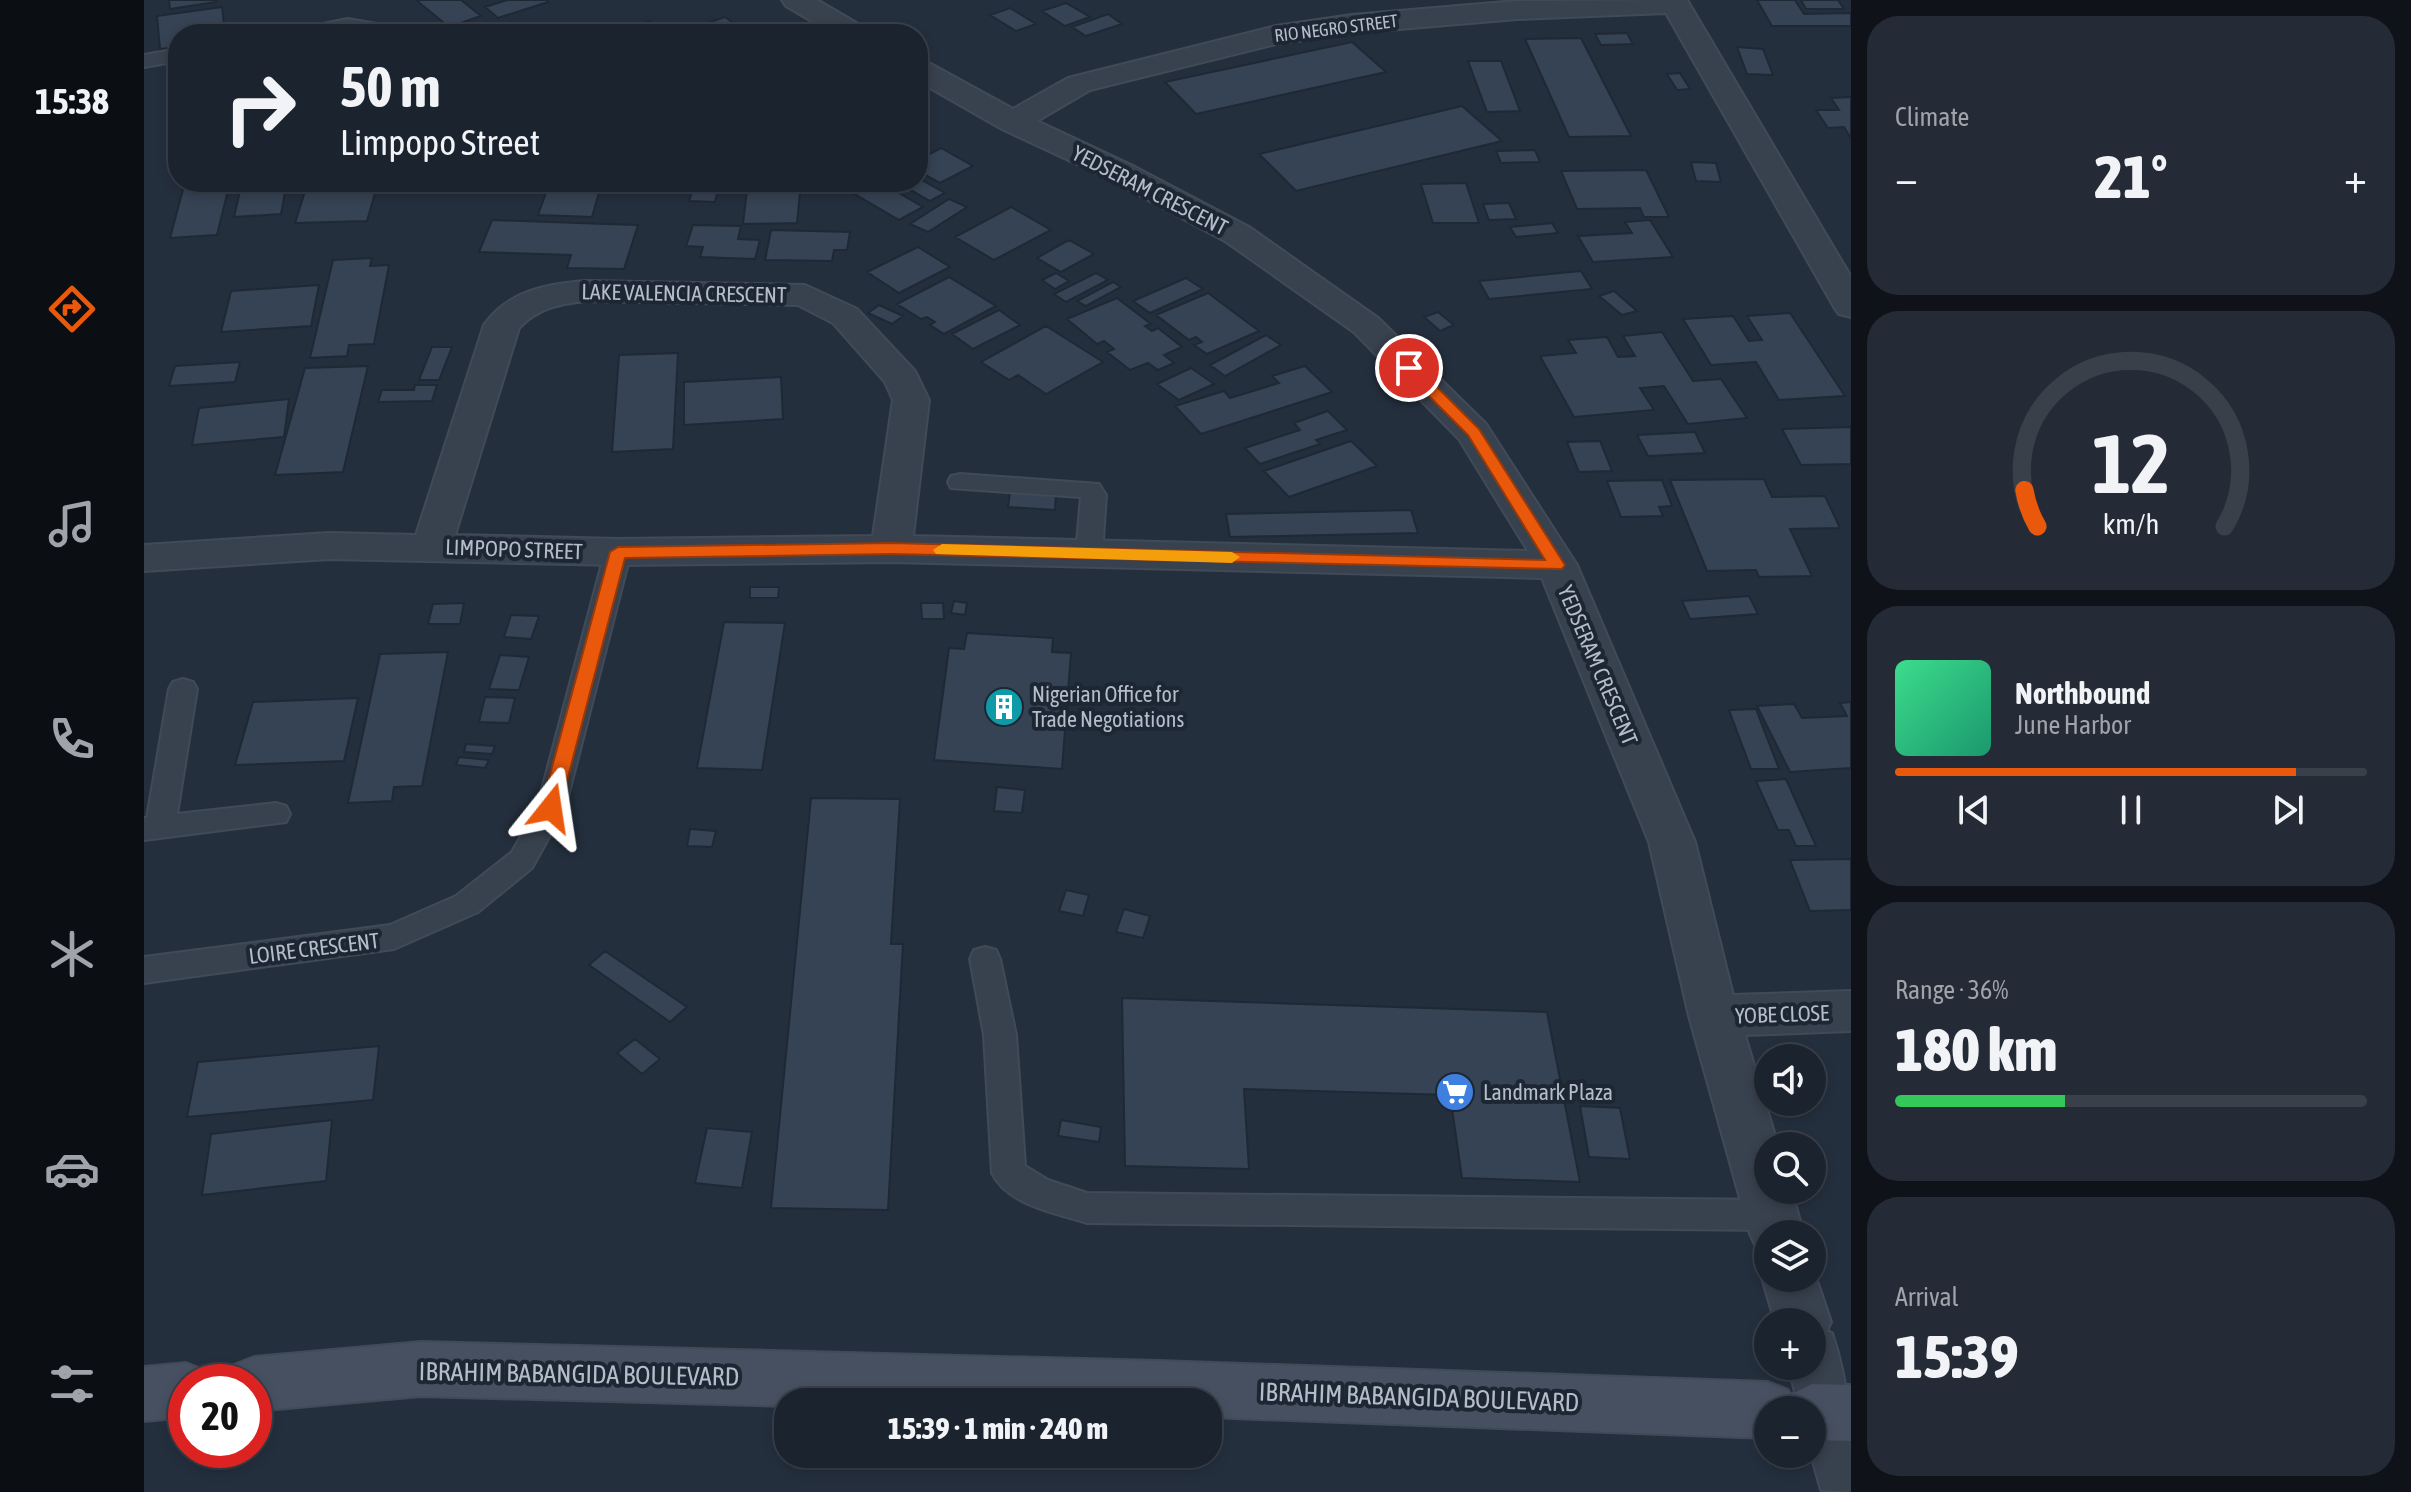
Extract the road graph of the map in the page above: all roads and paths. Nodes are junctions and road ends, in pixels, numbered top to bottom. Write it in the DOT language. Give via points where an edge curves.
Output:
graph roads {
  1 [pos="796,0"];
  2 [pos="1674,2"];
  3 [pos="838,24"];
  4 [pos="168,57"];
  5 [pos="144,61"];
  6 [pos="928,75"];
  7 [pos="1013,122"];
  8 [pos="1851,307"];
  9 [pos="960,482"];
  10 [pos="432,546"];
  11 [pos="891,549"];
  12 [pos="618,552"];
  13 [pos="1089,554"];
  14 [pos="144,558"];
  15 [pos="1557,565"];
  16 [pos="183,689"];
  17 [pos="276,814"];
  18 [pos="152,828"];
  19 [pos="985,959"];
  20 [pos="144,970"];
  21 [pos="1851,1011"];
  22 [pos="1714,1016"];
  23 [pos="1774,1220"];
  24 [pos="1754,1224"];
  25 [pos="1821,1380"];
  26 [pos="272,1382"];
  27 [pos="168,1392"];
  28 [pos="144,1394"];
  29 [pos="1754,1409"];
  30 [pos="1831,1412"];
  31 [pos="1851,1490"];
  1 -- 3 [label="street"];
  2 -- 7 [label="street, RIO NEGRO STREET" via="1517,10 1276,35 1079,84"];
  2 -- 8 [label="street"];
  4 -- 5 [label="lane"];
  6 -- 7 [label="street, YEDSERAM CRESCENT"];
  7 -- 15 [label="street, YEDSERAM CRESCENT" via="1237,234 1366,325 1473,432"];
  9 -- 13 [label="lane" via="1090,490 1094,495"];
  10 -- 11 [label="street, LAKE VALENCIA CRESCENT" via="502,325 517,307 552,294 585,291 805,295 845,316 902,379 911,400"];
  10 -- 12 [label="street, LIMPOPO STREET"];
  10 -- 14 [label="street, LIMPOPO STREET" via="329,546"];
  11 -- 12 [label="street, LIMPOPO STREET"];
  11 -- 13 [label="street, LIMPOPO STREET"];
  12 -- 20 [label="lane, LOIRE CRESCENT" via="551,808 522,860 467,904 394,937"];
  13 -- 15 [label="street, LIMPOPO STREET"];
  15 -- 22 [label="street, YEDSERAM CRESCENT" via="1672,842"];
  16 -- 18 [label="lane"];
  17 -- 18 [label="lane"];
  19 -- 24 [label="lane" via="1000,1035 1009,1173 1043,1194 1087,1208"];
  21 -- 22 [label="street, YOBE CLOSE"];
  22 -- 23 [label="street, YEDSERAM CRESCENT"];
  25 -- 30 [label="street"];
  26 -- 29 [label="street, IBRAHIM BABANGIDA BOULEVARD" via="421,1369"];
  27 -- 28 [label="street"];
  30 -- 31 [label="street"];
}
